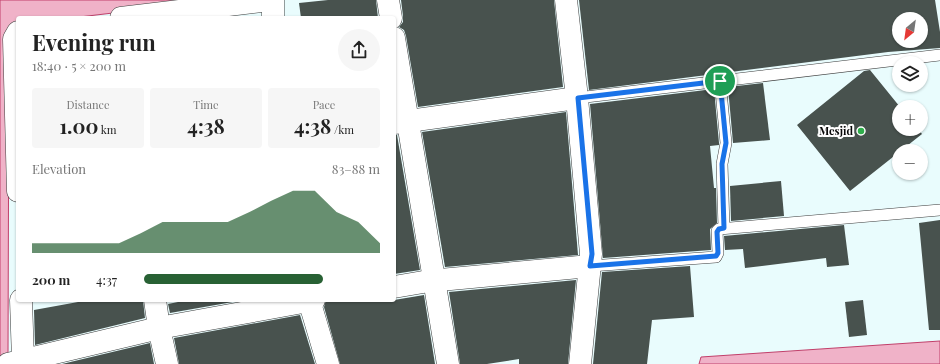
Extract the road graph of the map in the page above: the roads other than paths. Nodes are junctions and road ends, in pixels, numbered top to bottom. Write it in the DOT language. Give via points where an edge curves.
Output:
graph roads {
  1 [pos="271,0"];
  2 [pos="388,0"];
  3 [pos="566,0"];
  4 [pos="144,16"];
  5 [pos="273,16"];
  6 [pos="391,16"];
  7 [pos="16,36"];
  8 [pos="940,55"];
  9 [pos="396,66"];
  10 [pos="720,81"];
  11 [pos="578,98"];
  12 [pos="16,115"];
  13 [pos="400,122"];
  14 [pos="940,210"];
  15 [pos="724,228"];
  16 [pos="590,266"];
  17 [pos="434,281"];
  18 [pos="396,287"];
  19 [pos="21,302"];
  20 [pos="155,302"];
  21 [pos="300,302"];
  22 [pos="312,302"];
  23 [pos="158,328"];
  24 [pos="15,362"];
  25 [pos="167,364"];
  26 [pos="328,364"];
  27 [pos="448,364"];
  28 [pos="580,364"];
  1 -- 4 [label="street"];
  1 -- 5 [label="street"];
  2 -- 6 [label="street"];
  3 -- 11 [label="street"];
  7 -- 12 [label="street"];
  8 -- 10 [label="lane"];
  9 -- 13 [label="street"];
  10 -- 11 [label="lane"];
  10 -- 15 [label="lane" via="726,143 722,164"];
  11 -- 13 [label="street"];
  11 -- 16 [label="street" via="592,254"];
  13 -- 17 [label="street"];
  14 -- 15 [label="lane"];
  15 -- 16 [label="lane" via="717,232 716,256"];
  16 -- 17 [label="street"];
  16 -- 28 [label="street"];
  17 -- 18 [label="street"];
  17 -- 27 [label="street"];
  19 -- 24 [label="street"];
  20 -- 23 [label="street"];
  21 -- 23 [label="street"];
  22 -- 26 [label="street"];
  23 -- 24 [label="street"];
  23 -- 25 [label="street"];
}
